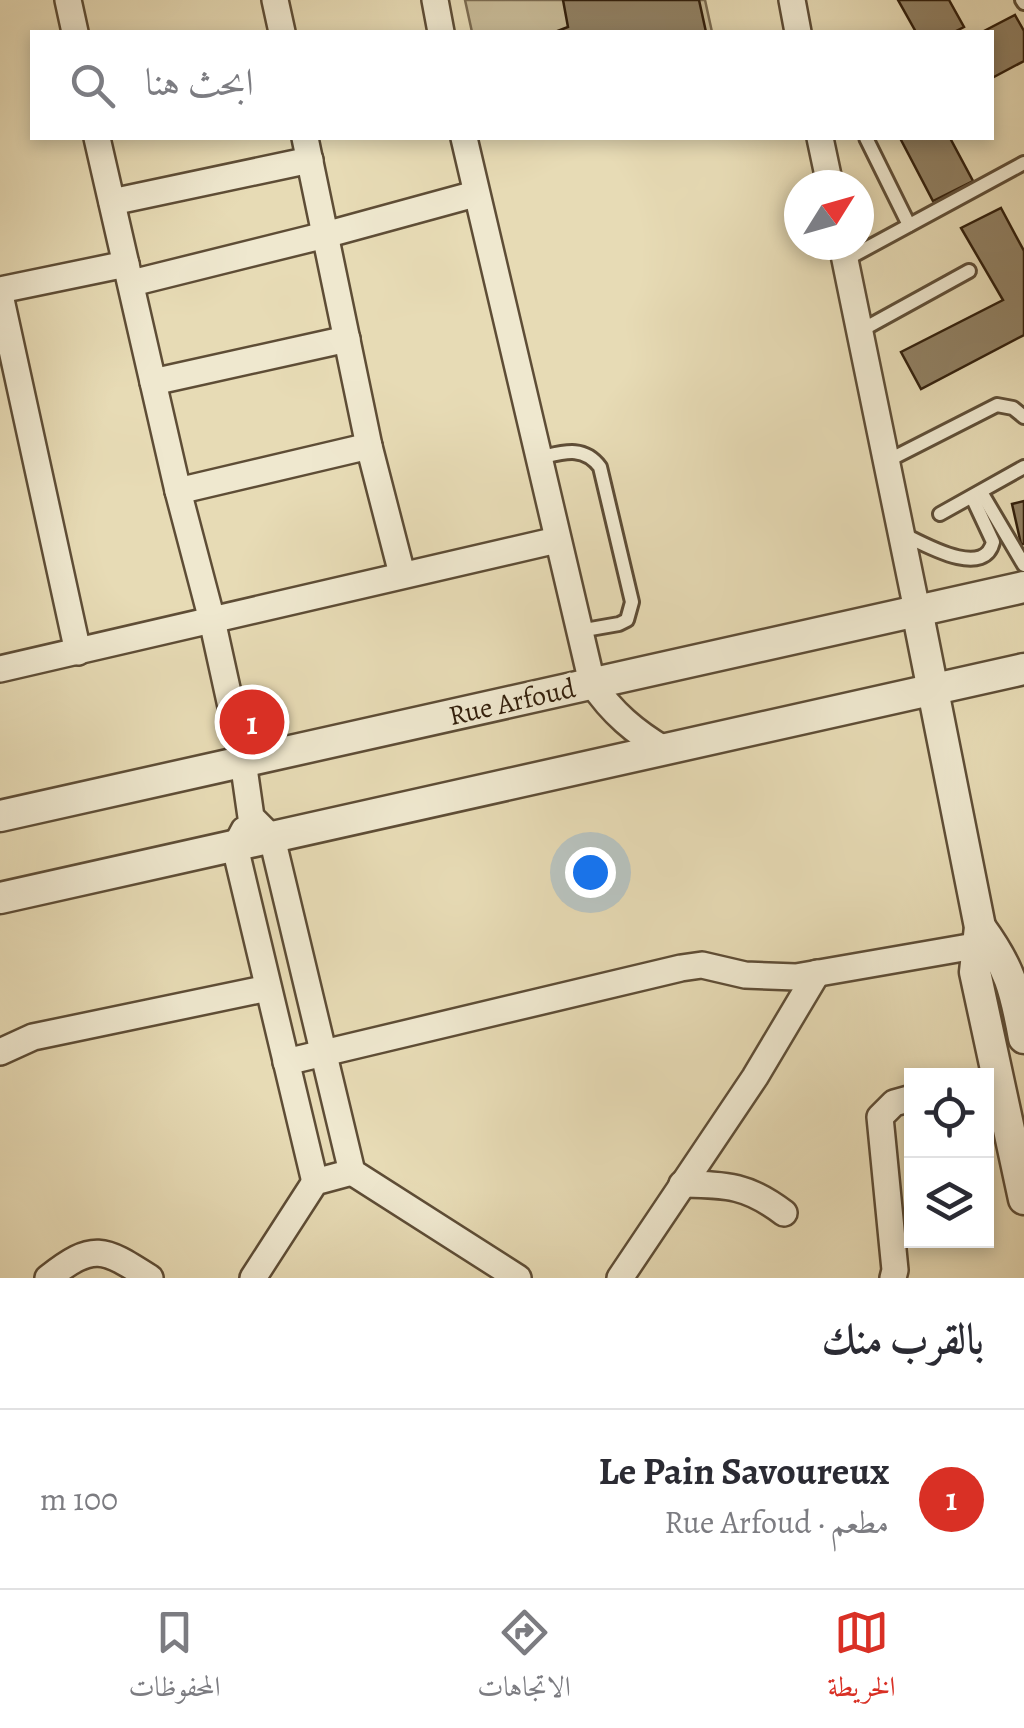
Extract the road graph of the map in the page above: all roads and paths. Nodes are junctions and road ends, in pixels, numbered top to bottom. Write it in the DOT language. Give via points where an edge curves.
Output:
graph roads {
  1 [pos="68,0"];
  2 [pos="275,0"];
  3 [pos="434,0"];
  4 [pos="792,0"];
  5 [pos="74,30"];
  6 [pos="282,30"];
  7 [pos="442,30"];
  8 [pos="798,30"];
  9 [pos="97,140"];
  10 [pos="464,140"];
  11 [pos="820,140"];
  12 [pos="867,140"];
  13 [pos="308,149"];
  14 [pos="1024,163"];
  15 [pos="827,170"];
  16 [pos="476,194"];
  17 [pos="112,202"];
  18 [pos="909,225"];
  19 [pos="325,236"];
  20 [pos="874,240"];
  21 [pos="846,260"];
  22 [pos="969,271"];
  23 [pos="129,273"];
  24 [pos="0,292"];
  25 [pos="860,331"];
  26 [pos="347,339"];
  27 [pos="153,382"];
  28 [pos="1024,417"];
  29 [pos="369,446"];
  30 [pos="538,458"];
  31 [pos="886,461"];
  32 [pos="1024,467"];
  33 [pos="178,491"];
  34 [pos="976,494"];
  35 [pos="940,514"];
  36 [pos="902,533"];
  37 [pos="557,540"];
  38 [pos="1024,565"];
  39 [pos="402,574"];
  40 [pos="1024,587"];
  41 [pos="917,610"];
  42 [pos="212,620"];
  43 [pos="580,631"];
  44 [pos="78,652"];
  45 [pos="0,668"];
  46 [pos="1024,669"];
  47 [pos="592,683"];
  48 [pos="935,687"];
  49 [pos="666,750"];
  50 [pos="243,760"];
  51 [pos="0,816"];
  52 [pos="262,828"];
  53 [pos="235,848"];
  54 [pos="0,898"];
  55 [pos="983,939"];
  56 [pos="818,973"];
  57 [pos="1020,984"];
  58 [pos="268,988"];
  59 [pos="1024,1038"];
  60 [pos="0,1052"];
  61 [pos="323,1052"];
  62 [pos="286,1062"];
  63 [pos="990,1068"];
  64 [pos="994,1087"];
  65 [pos="904,1100"];
  66 [pos="352,1172"];
  67 [pos="315,1182"];
  68 [pos="682,1184"];
  69 [pos="1024,1199"];
  70 [pos="784,1213"];
  71 [pos="48,1278"];
  72 [pos="150,1278"];
  73 [pos="252,1278"];
  74 [pos="518,1278"];
  75 [pos="620,1278"];
  76 [pos="893,1278"];
  1 -- 5 [label="street"];
  2 -- 6 [label="street"];
  3 -- 7 [label="street"];
  4 -- 8 [label="street"];
  9 -- 17 [label="street"];
  10 -- 16 [label="street"];
  11 -- 15 [label="street"];
  12 -- 18 [label="lane"];
  13 -- 17 [label="street"];
  13 -- 19 [label="street"];
  14 -- 18 [label="lane"];
  16 -- 19 [label="street"];
  16 -- 30 [label="street"];
  17 -- 23 [label="street"];
  18 -- 20 [label="lane"];
  19 -- 23 [label="street"];
  19 -- 26 [label="street"];
  21 -- 25 [label="street"];
  22 -- 25 [label="lane"];
  23 -- 24 [label="street"];
  23 -- 27 [label="street"];
  24 -- 44 [label="street"];
  25 -- 31 [label="street"];
  26 -- 27 [label="street"];
  26 -- 29 [label="street"];
  27 -- 33 [label="street"];
  28 -- 31 [label="lane" via="997,405"];
  29 -- 33 [label="street"];
  29 -- 39 [label="street"];
  30 -- 37 [label="street"];
  30 -- 43 [label="lane" via="582,452 600,467 631,612 619,624"];
  31 -- 36 [label="street"];
  32 -- 34 [label="lane"];
  33 -- 42 [label="street"];
  34 -- 35 [label="lane"];
  34 -- 36 [label="lane" via="993,542 986,555 956,559"];
  34 -- 38 [label="lane"];
  36 -- 41 [label="street"];
  37 -- 39 [label="street"];
  37 -- 43 [label="street"];
  39 -- 42 [label="street"];
  40 -- 41 [label="street, Rue Arfoud"];
  41 -- 47 [label="street, Rue Arfoud"];
  41 -- 48 [label="street"];
  42 -- 44 [label="street"];
  42 -- 50 [label="street"];
  43 -- 47 [label="street"];
  44 -- 45 [label="street"];
  46 -- 48 [label="street"];
  47 -- 49 [label="street" via="626,725"];
  47 -- 50 [label="street, Rue Arfoud"];
  48 -- 49 [label="street"];
  48 -- 55 [label="street"];
  49 -- 52 [label="street" via="372,814"];
  50 -- 51 [label="street, Rue Arfoud"];
  50 -- 52 [label="street"];
  52 -- 53 [label="street"];
  52 -- 61 [label="street"];
  53 -- 54 [label="street"];
  53 -- 58 [label="street"];
  55 -- 56 [label="street"];
  55 -- 57 [label="street"];
  55 -- 63 [label="street" via="974,972"];
  56 -- 61 [label="street" via="779,978 702,965 681,968"];
  56 -- 68 [label="street"];
  57 -- 59 [label="street"];
  58 -- 60 [label="street" via="34,1037"];
  58 -- 62 [label="street"];
  61 -- 62 [label="street"];
  61 -- 66 [label="street"];
  62 -- 67 [label="street"];
  64 -- 69 [label="street"];
  65 -- 76 [label="street" via="880,1117"];
  66 -- 67 [label="street"];
  66 -- 74 [label="street"];
  67 -- 73 [label="street"];
  68 -- 70 [label="street" via="732,1185"];
  68 -- 75 [label="street"];
  71 -- 72 [label="street" via="91,1251 113,1254"];
}
